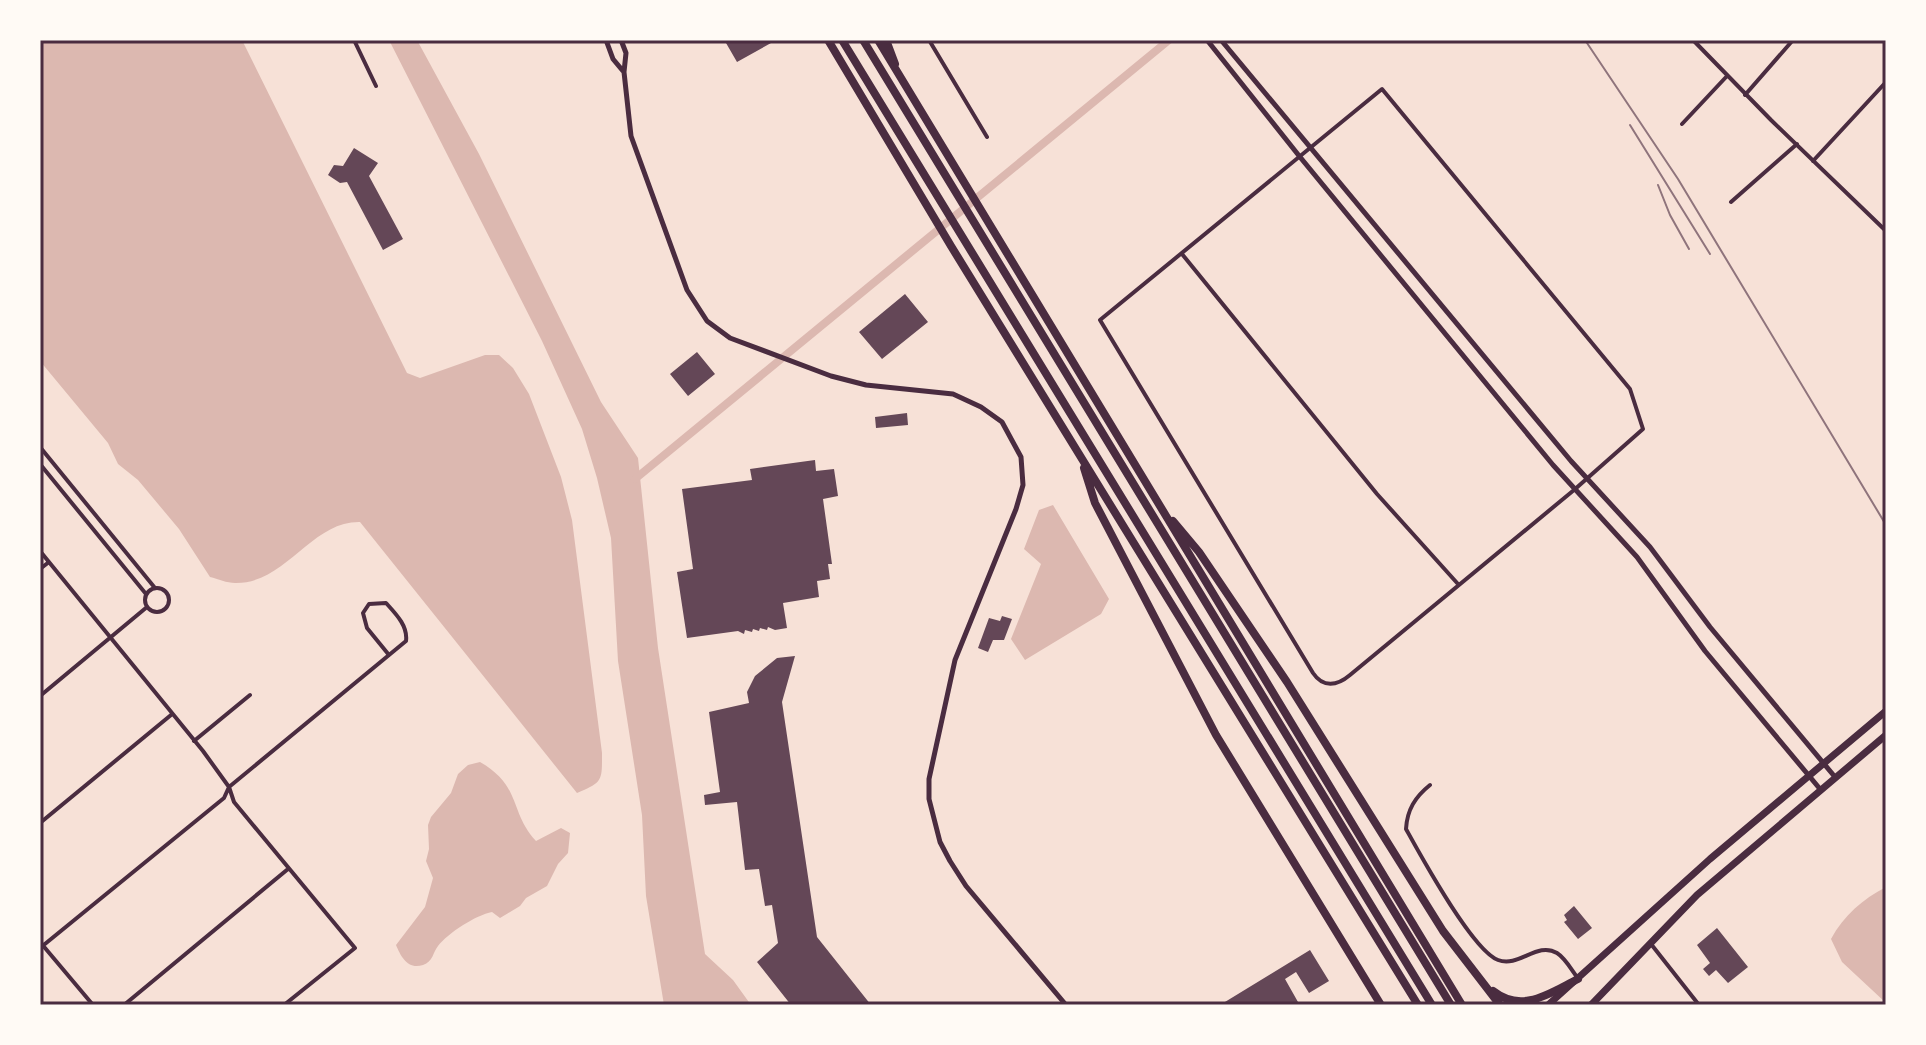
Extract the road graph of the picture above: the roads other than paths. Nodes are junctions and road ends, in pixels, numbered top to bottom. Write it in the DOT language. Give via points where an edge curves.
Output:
graph roads {
  1 [pos="354,40"];
  2 [pos="606,40"];
  3 [pos="621,40"];
  4 [pos="828,40"];
  5 [pos="842,40"];
  6 [pos="863,40"];
  7 [pos="878,40"];
  8 [pos="886,40"];
  9 [pos="1207,40"];
  10 [pos="1221,40"];
  11 [pos="1693,40"];
  12 [pos="1793,40"];
  13 [pos="933,41"];
  14 [pos="624,72"];
  15 [pos="897,72"];
  16 [pos="1727,76"];
  17 [pos="1886,82"];
  18 [pos="376,86"];
  19 [pos="1745,95"];
  20 [pos="1682,124"];
  21 [pos="987,137"];
  22 [pos="1797,144"];
  23 [pos="1312,146"];
  24 [pos="1300,157"];
  25 [pos="1813,161"];
  26 [pos="1731,202"];
  27 [pos="1885,229"];
  28 [pos="1182,254"];
  29 [pos="40,447"];
  30 [pos="1080,455"];
  31 [pos="40,464"];
  32 [pos="1588,478"];
  33 [pos="1574,490"];
  34 [pos="1159,506"];
  35 [pos="40,551"];
  36 [pos="49,562"];
  37 [pos="40,569"];
  38 [pos="1458,584"];
  39 [pos="155,588"];
  40 [pos="146,594"];
  41 [pos="147,607"];
  42 [pos="110,638"];
  43 [pos="389,655"];
  44 [pos="250,695"];
  45 [pos="40,696"];
  46 [pos="1886,711"];
  47 [pos="172,714"];
  48 [pos="1886,735"];
  49 [pos="194,741"];
  50 [pos="1824,764"];
  51 [pos="1809,777"];
  52 [pos="1835,777"];
  53 [pos="1430,785"];
  54 [pos="229,787"];
  55 [pos="1820,789"];
  56 [pos="40,823"];
  57 [pos="288,869"];
  58 [pos="1649,943"];
  59 [pos="41,945"];
  60 [pos="1578,979"];
  61 [pos="1483,983"];
  62 [pos="93,1005"];
  63 [pos="124,1005"];
  64 [pos="284,1005"];
  65 [pos="1066,1005"];
  66 [pos="1381,1005"];
  67 [pos="1418,1005"];
  68 [pos="1432,1005"];
  69 [pos="1451,1005"];
  70 [pos="1462,1005"];
  71 [pos="1500,1005"];
  72 [pos="1548,1005"];
  73 [pos="1591,1005"];
  74 [pos="1699,1005"];
  1 -- 18 [label="street"];
  2 -- 14 [label="street"];
  3 -- 14 [label="street"];
  4 -- 30 [label="highway"];
  5 -- 68 [label="highway"];
  6 -- 69 [label="highway"];
  7 -- 15 [label="highway"];
  8 -- 15 [label="highway"];
  9 -- 24 [label="street"];
  10 -- 23 [label="street"];
  11 -- 16 [label="street"];
  12 -- 19 [label="street"];
  13 -- 21 [label="street"];
  14 -- 65 [label="street" via="631,136 687,290 715,328 772,355 866,385 953,394 1002,422 1021,457 1023,485 1016,509 951,673 929,799 940,842 966,886"];
  15 -- 34 [label="highway"];
  16 -- 19 [label="street"];
  16 -- 20 [label="street"];
  17 -- 25 [label="street"];
  19 -- 22 [label="street"];
  22 -- 25 [label="street"];
  22 -- 26 [label="street"];
  23 -- 24 [label="street"];
  23 -- 32 [label="street"];
  23 -- 32 [label="street" via="1382,89 1630,389 1643,429"];
  24 -- 28 [label="street"];
  24 -- 33 [label="street"];
  25 -- 27 [label="street"];
  28 -- 38 [label="street" via="1377,494"];
  28 -- 38 [label="street" via="1100,320 1317,678 1337,684"];
  29 -- 39 [label="street"];
  30 -- 66 [label="highway" via="1095,503 1216,735"];
  30 -- 67 [label="highway"];
  31 -- 40 [label="street"];
  32 -- 33 [label="street"];
  32 -- 50 [label="street"];
  33 -- 38 [label="street"];
  33 -- 51 [label="street" via="1637,557 1705,651"];
  34 -- 61 [label="highway" via="1199,552 1443,931"];
  34 -- 70 [label="highway"];
  35 -- 36 [label="street"];
  36 -- 37 [label="street"];
  36 -- 42 [label="street"];
  39 -- 40 [label="street"];
  39 -- 41 [label="street" via="166,591 167,606 157,612"];
  40 -- 41 [label="street"];
  41 -- 42 [label="street"];
  42 -- 45 [label="street"];
  42 -- 47 [label="street"];
  43 -- 43 [label="street" via="364,621 369,604 386,603 407,633 406,641"];
  43 -- 54 [label="street"];
  44 -- 49 [label="street"];
  46 -- 50 [label="main road"];
  47 -- 49 [label="street"];
  47 -- 56 [label="street"];
  48 -- 52 [label="main road"];
  49 -- 54 [label="street"];
  50 -- 51 [label="main road"];
  50 -- 52 [label="street"];
  51 -- 55 [label="street"];
  51 -- 60 [label="main road"];
  52 -- 55 [label="main road"];
  53 -- 60 [label="street" via="1410,808 1406,829 1459,917 1494,958 1511,961 1550,950"];
  54 -- 57 [label="street" via="234,802"];
  54 -- 59 [label="street" via="224,798"];
  55 -- 58 [label="main road"];
  57 -- 63 [label="street"];
  57 -- 64 [label="street" via="355,948"];
  58 -- 73 [label="main road"];
  58 -- 74 [label="street"];
  59 -- 62 [label="street"];
  60 -- 61 [label="highway" via="1524,1003 1508,1000"];
  60 -- 72 [label="main road"];
  61 -- 71 [label="highway"];
}
